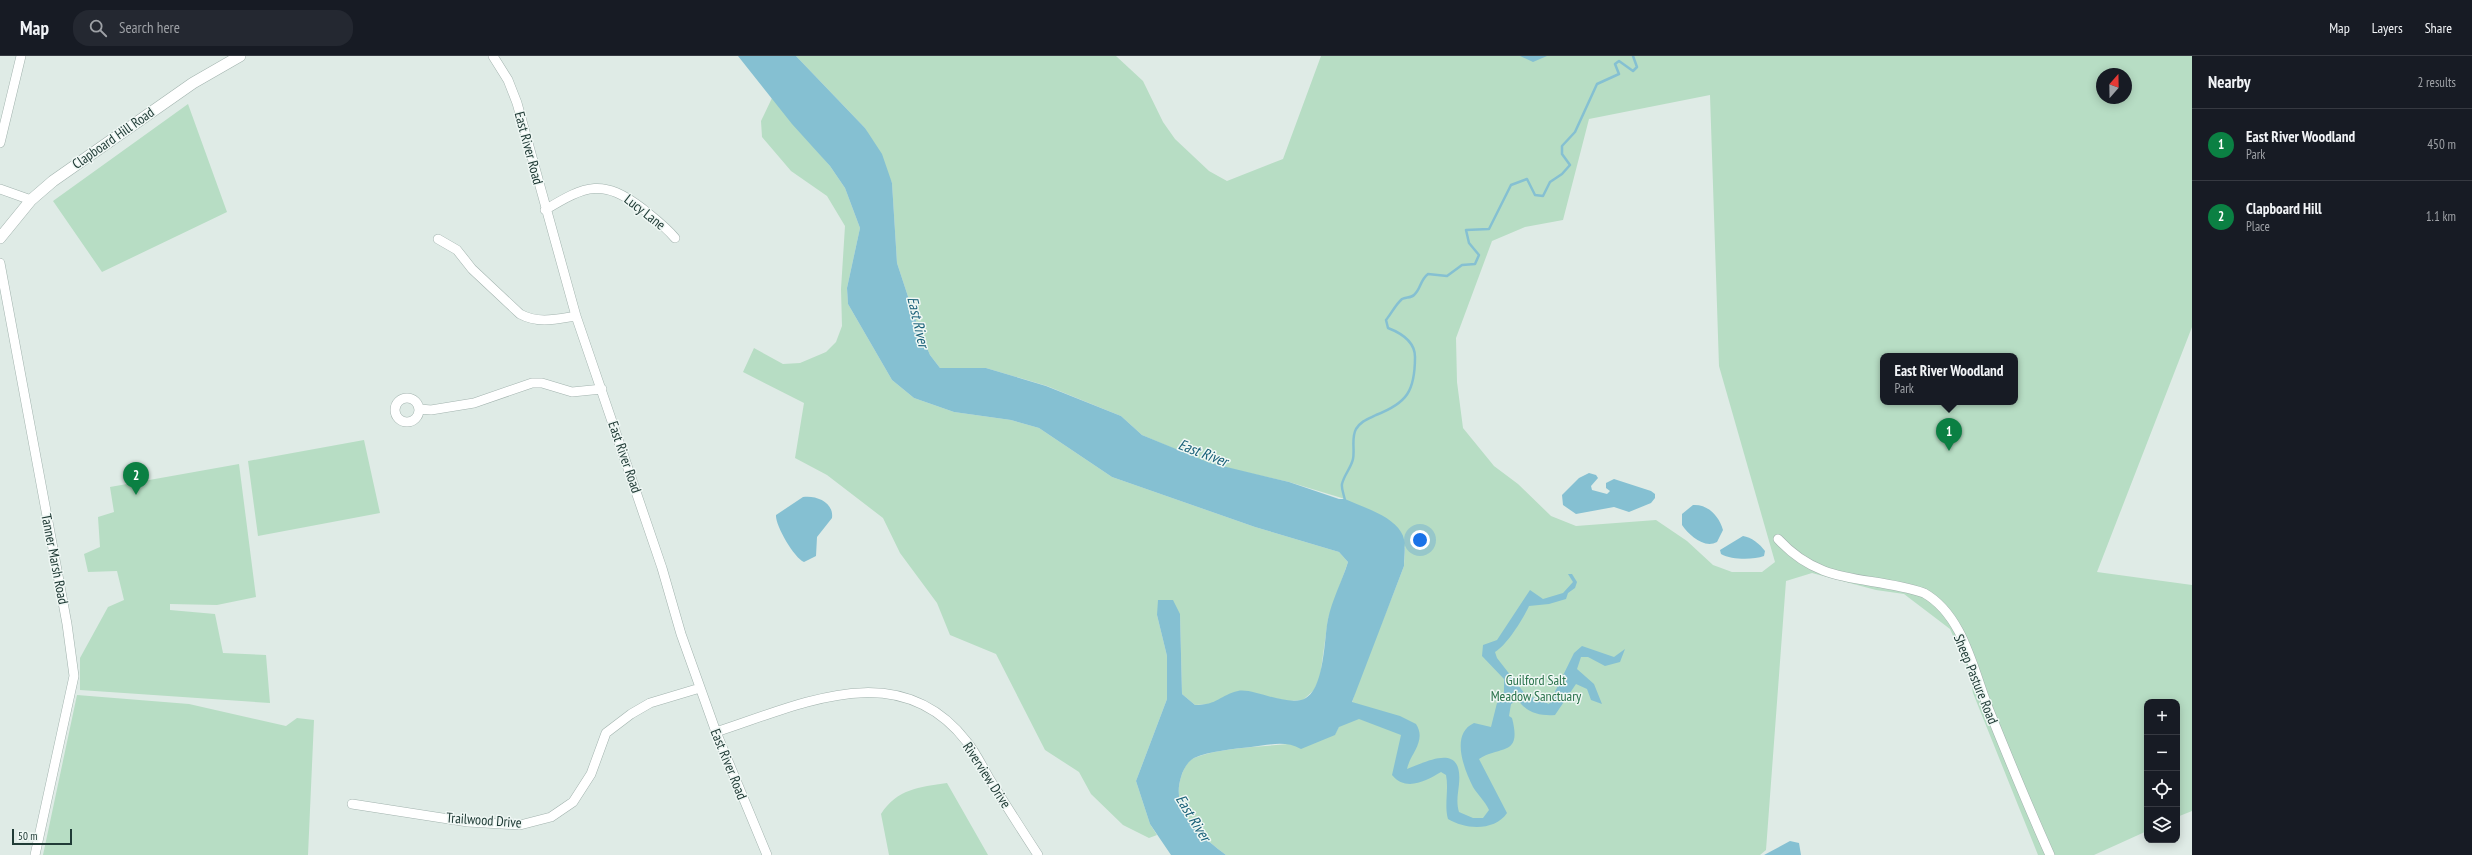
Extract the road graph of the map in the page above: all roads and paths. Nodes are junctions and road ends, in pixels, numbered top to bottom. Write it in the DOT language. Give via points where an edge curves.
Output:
graph roads {
  1 [pos="21,56"];
  2 [pos="240,56"];
  3 [pos="493,56"];
  4 [pos="0,143"];
  5 [pos="0,189"];
  6 [pos="31,200"];
  7 [pos="545,210"];
  8 [pos="0,238"];
  9 [pos="675,238"];
  10 [pos="438,239"];
  11 [pos="0,263"];
  12 [pos="576,316"];
  13 [pos="602,389"];
  14 [pos="420,409"];
  15 [pos="1778,539"];
  16 [pos="700,688"];
  17 [pos="716,732"];
  18 [pos="352,804"];
  19 [pos="35,855"];
  20 [pos="767,855"];
  21 [pos="1038,855"];
  22 [pos="2050,855"];
  1 -- 4 [label="street"];
  2 -- 6 [label="street, Clapboard Hill Road" via="198,80 140,119 53,181"];
  3 -- 7 [label="street, East River Road" via="508,80 517,103"];
  5 -- 6 [label="street"];
  6 -- 8 [label="street, Clapboard Hill Road"];
  7 -- 9 [label="street, Lucy Lane" via="572,194 589,188 611,189 626,196 667,228"];
  7 -- 12 [label="street, East River Road"];
  10 -- 12 [label="street" via="457,250 472,269 520,314 530,320 542,321"];
  11 -- 19 [label="street, Tanner Marsh Road" via="67,624 74,676"];
  12 -- 13 [label="street, East River Road"];
  13 -- 14 [label="street" via="572,392 542,383 532,383 474,403 431,410"];
  13 -- 16 [label="street, East River Road"];
  15 -- 22 [label="street, Sheep Pasture Road" via="1801,559 1827,573 1914,590 1932,598 1938,604 1954,625 1969,655 1984,700"];
  16 -- 17 [label="street, East River Road"];
  16 -- 18 [label="street, Trailwood Drive" via="650,703 630,714 606,733 587,780 573,802 551,817 520,825 481,823"];
  17 -- 20 [label="street, East River Road"];
  17 -- 21 [label="street, Riverview Drive" via="830,695 861,691 891,693 918,703 939,714 967,741"];
}
